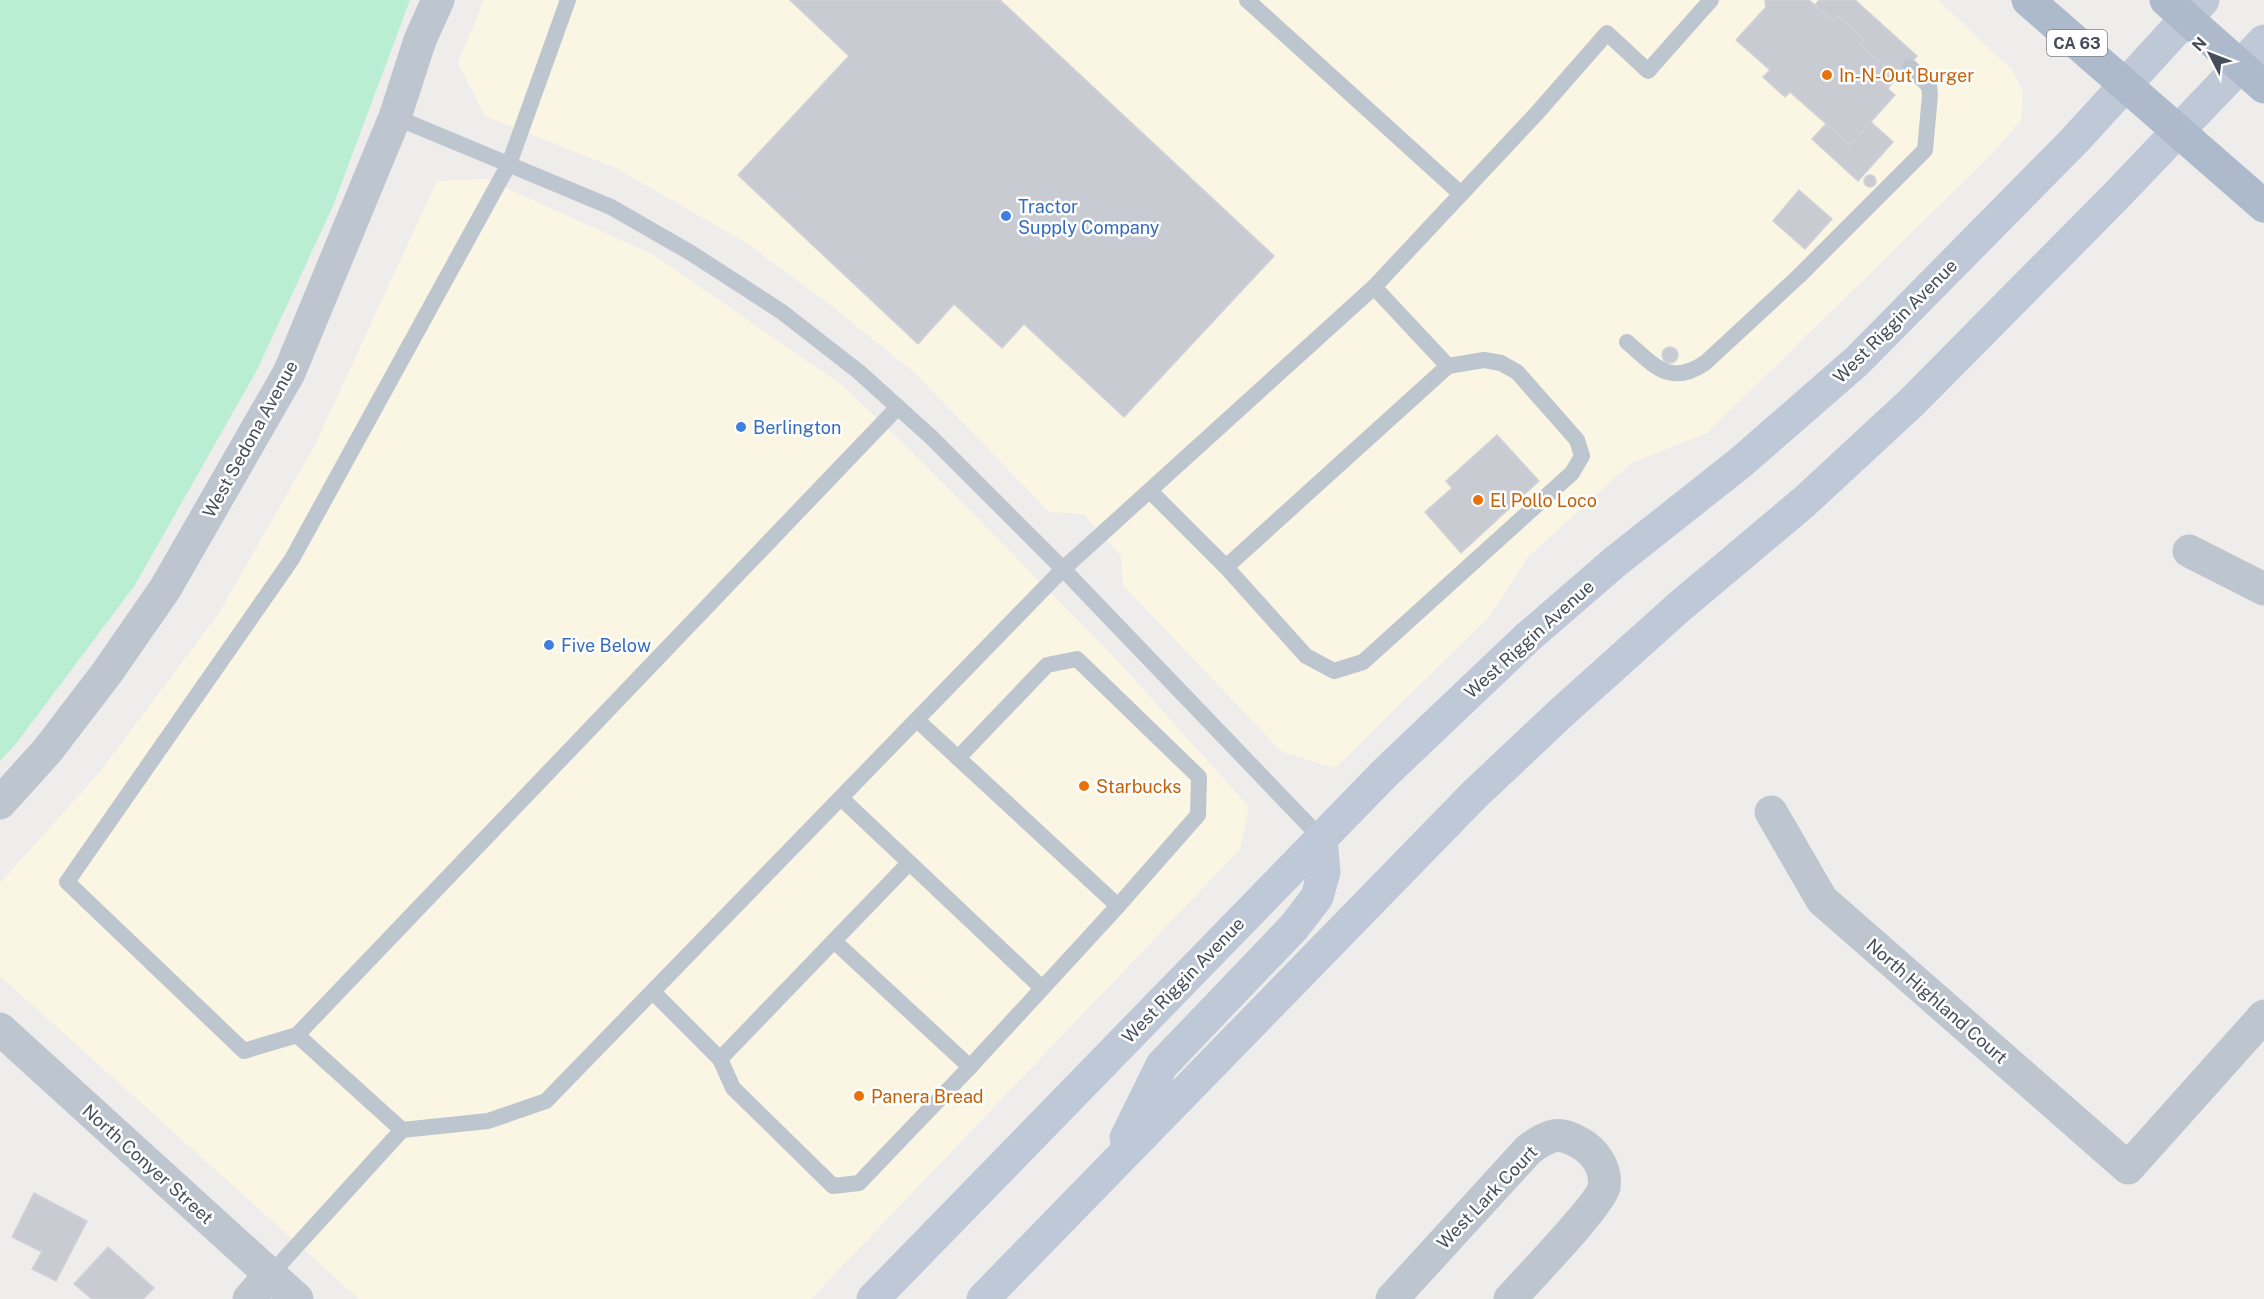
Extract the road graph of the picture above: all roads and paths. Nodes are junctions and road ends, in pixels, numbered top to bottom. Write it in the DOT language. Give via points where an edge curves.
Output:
graph roads {
  1 [pos="438,0"];
  2 [pos="568,0"];
  3 [pos="1247,0"];
  4 [pos="1711,0"];
  5 [pos="2028,0"];
  6 [pos="2185,6"];
  7 [pos="2264,41"];
  8 [pos="1910,67"];
  9 [pos="2252,76"];
  10 [pos="2126,85"];
  11 [pos="394,117"];
  12 [pos="2178,131"];
  13 [pos="509,164"];
  14 [pos="1461,194"];
  15 [pos="2264,206"];
  16 [pos="1374,287"];
  17 [pos="1628,342"];
  18 [pos="1448,366"];
  19 [pos="898,408"];
  20 [pos="1151,492"];
  21 [pos="2189,551"];
  22 [pos="1226,567"];
  23 [pos="1064,569"];
  24 [pos="2264,589"];
  25 [pos="917,720"];
  26 [pos="958,758"];
  27 [pos="841,798"];
  28 [pos="0,803"];
  29 [pos="1772,813"];
  30 [pos="1321,838"];
  31 [pos="909,862"];
  32 [pos="1118,906"];
  33 [pos="834,941"];
  34 [pos="1041,987"];
  35 [pos="653,992"];
  36 [pos="2264,1016"];
  37 [pos="0,1029"];
  38 [pos="297,1035"];
  39 [pos="720,1059"];
  40 [pos="970,1067"];
  41 [pos="402,1130"];
  42 [pos="1111,1167"];
  43 [pos="270,1275"];
  44 [pos="249,1299"];
  45 [pos="297,1299"];
  46 [pos="873,1299"];
  47 [pos="983,1299"];
  48 [pos="1392,1299"];
  49 [pos="1510,1299"];
  1 -- 11 [label="street, West Sedona Avenue"];
  2 -- 13 [label="lane"];
  3 -- 14 [label="lane"];
  4 -- 14 [label="lane" via="1648,70 1607,33"];
  5 -- 10 [label="main road, CA 63"];
  6 -- 9 [label="main road"];
  6 -- 10 [label="main road, West Riggin Avenue"];
  7 -- 9 [label="main road"];
  8 -- 17 [label="lane" via="1929,86 1925,150 1799,276 1694,370 1672,375 1662,371"];
  9 -- 12 [label="main road"];
  10 -- 12 [label="main road, CA 63"];
  10 -- 30 [label="main road, West Riggin Avenue" via="1857,361 1740,464 1616,561 1528,637"];
  11 -- 13 [label="lane"];
  11 -- 28 [label="street, West Sedona Avenue" via="289,373 165,589 106,674"];
  12 -- 15 [label="main road, CA 63"];
  12 -- 42 [label="main road" via="1884,429 1502,768"];
  13 -- 19 [label="lane" via="611,207 691,253 782,312"];
  13 -- 38 [label="lane" via="292,560 67,882 244,1051"];
  14 -- 16 [label="lane"];
  16 -- 18 [label="lane"];
  16 -- 20 [label="lane"];
  18 -- 22 [label="lane"];
  18 -- 22 [label="lane" via="1484,360 1517,372 1577,440 1582,456 1572,472 1364,662 1334,671 1306,656"];
  19 -- 23 [label="lane"];
  19 -- 38 [label="lane"];
  20 -- 22 [label="lane"];
  20 -- 23 [label="lane"];
  21 -- 24 [label="street"];
  23 -- 25 [label="lane"];
  23 -- 30 [label="lane"];
  25 -- 26 [label="lane"];
  25 -- 27 [label="lane"];
  26 -- 32 [label="lane"];
  26 -- 32 [label="lane" via="1047,665 1077,659 1199,777 1198,815"];
  27 -- 31 [label="lane"];
  27 -- 35 [label="lane"];
  29 -- 36 [label="street, North Highland Court" via="1822,900 2128,1168"];
  30 -- 42 [label="main road" via="1324,872 1317,897 1294,927 1162,1065"];
  30 -- 46 [label="main road, West Riggin Avenue"];
  31 -- 33 [label="lane"];
  31 -- 34 [label="lane"];
  32 -- 34 [label="lane"];
  33 -- 39 [label="lane"];
  33 -- 40 [label="lane"];
  34 -- 40 [label="lane"];
  35 -- 39 [label="lane"];
  35 -- 41 [label="lane" via="546,1101 488,1121"];
  37 -- 43 [label="street, North Conyer Street"];
  38 -- 41 [label="lane"];
  39 -- 40 [label="lane" via="733,1089 833,1186 859,1183"];
  41 -- 43 [label="lane"];
  42 -- 47 [label="main road"];
  43 -- 44 [label="street"];
  43 -- 45 [label="street, North Conyer Street"];
  48 -- 49 [label="street, West Lark Court" via="1529,1149 1548,1136 1569,1137 1588,1147 1602,1166 1604,1187 1593,1207"];
}
